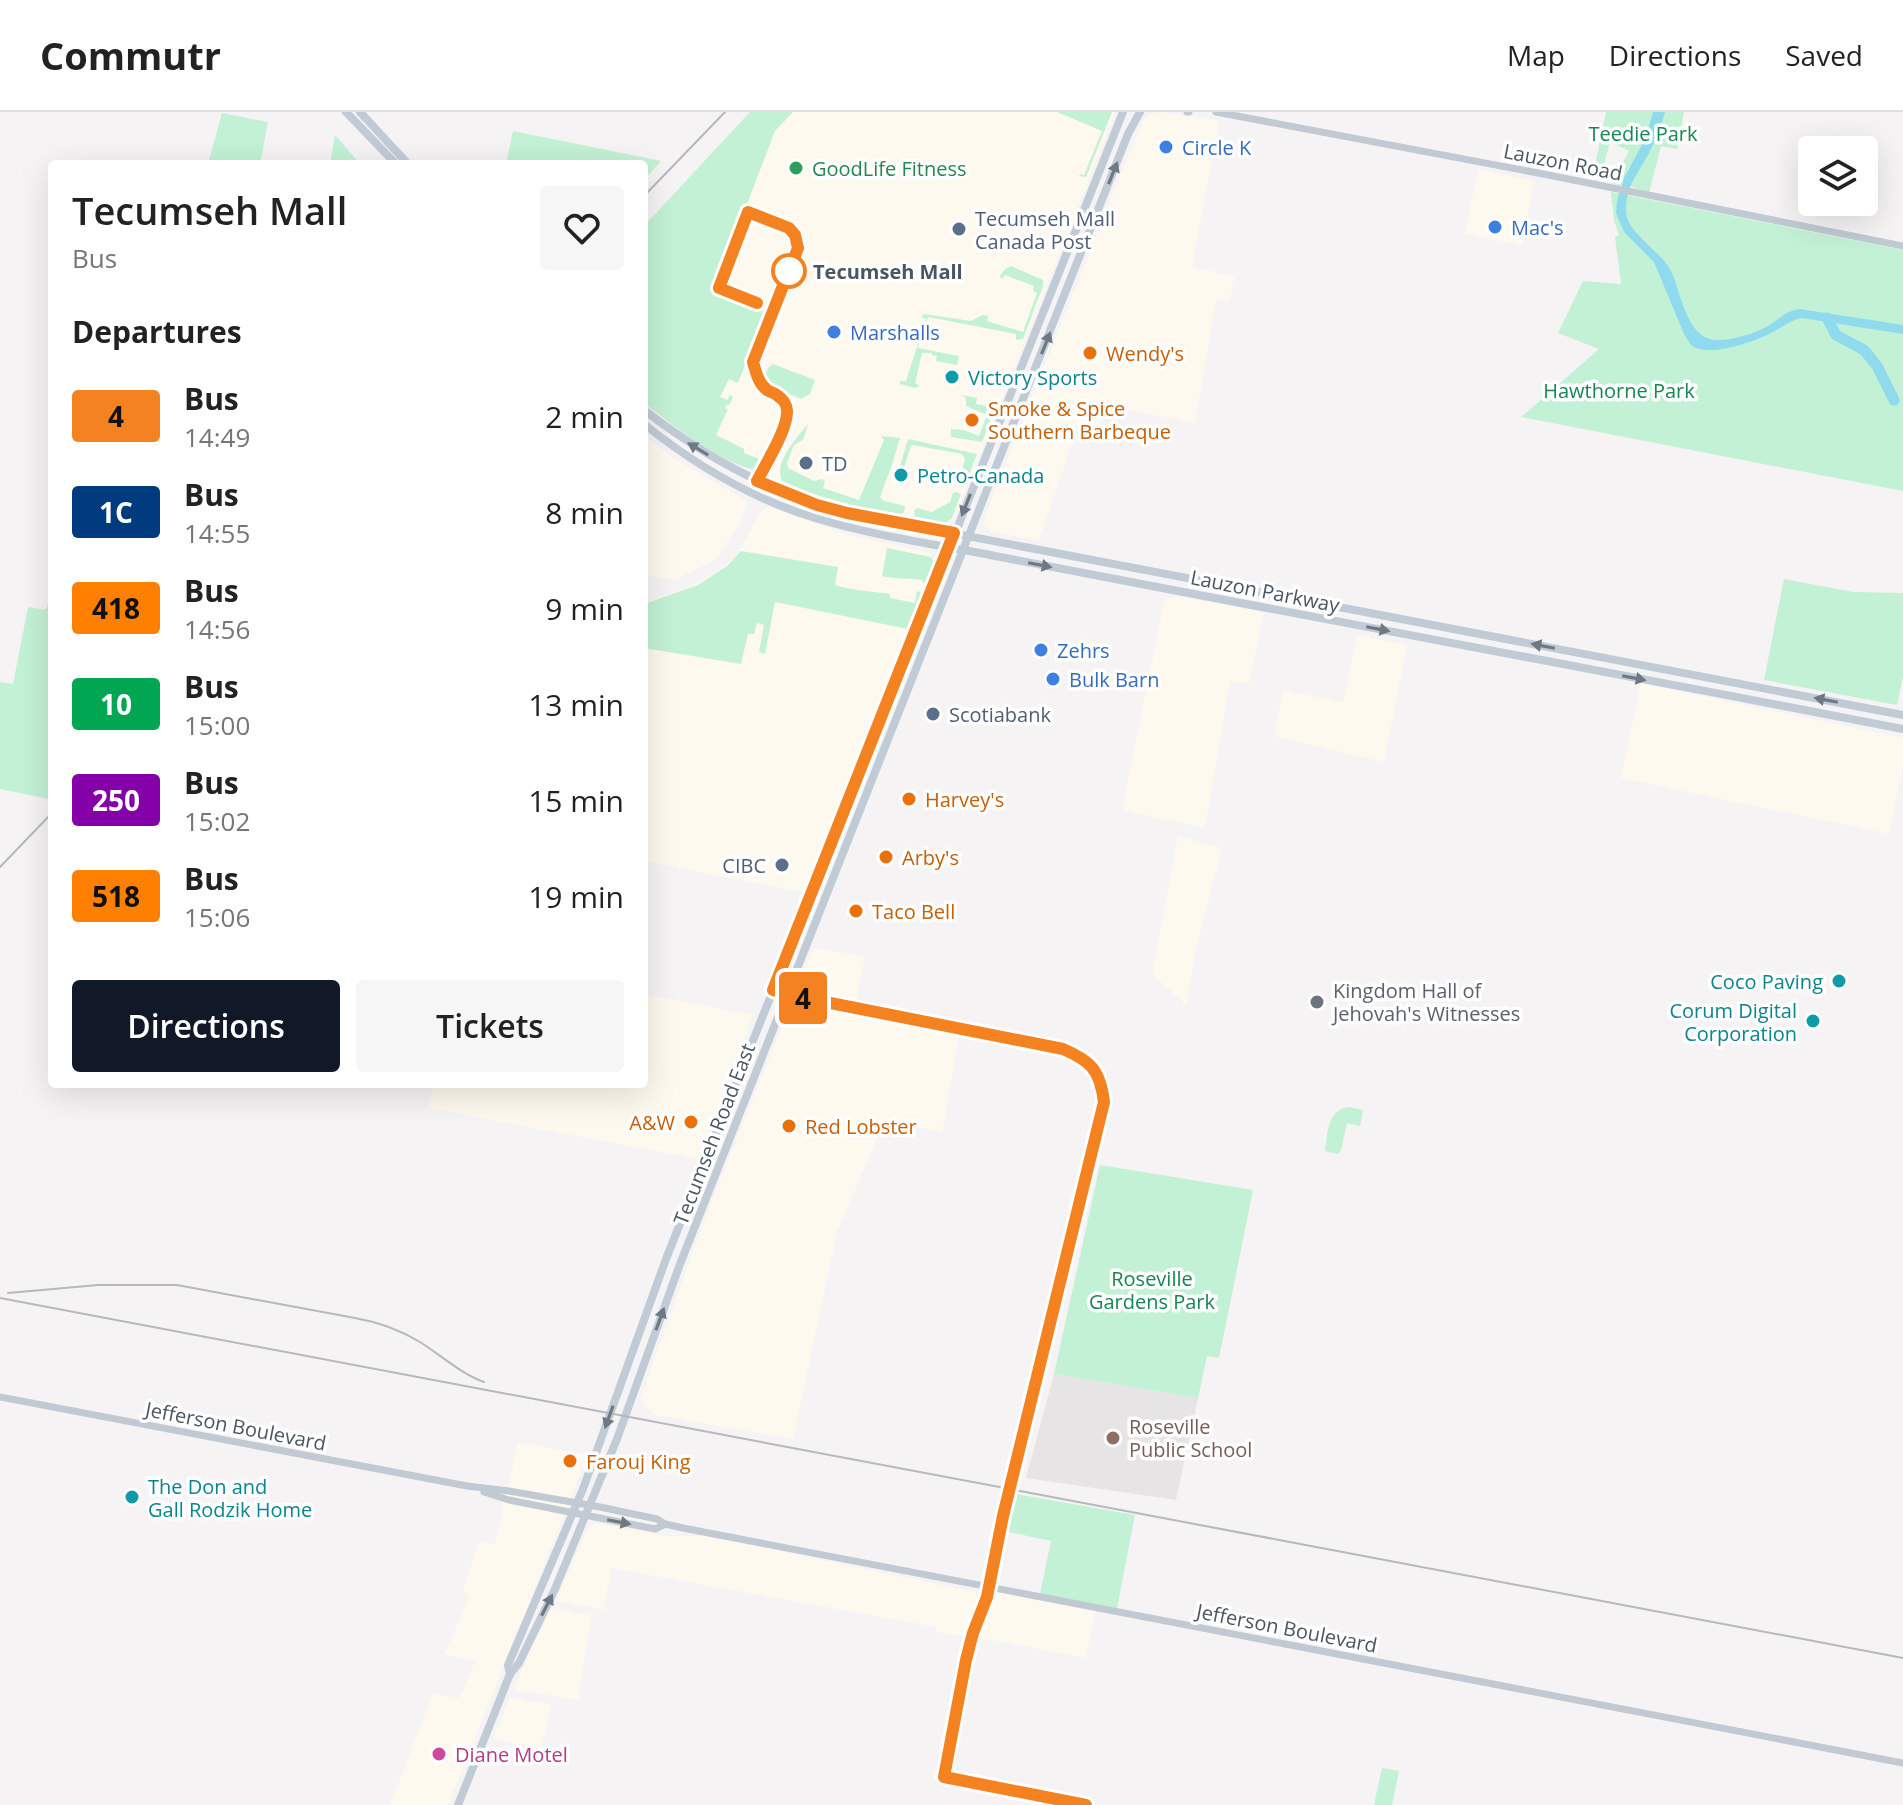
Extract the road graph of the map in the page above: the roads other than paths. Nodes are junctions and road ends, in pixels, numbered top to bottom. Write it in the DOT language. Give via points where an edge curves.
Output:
graph roads {
  1 [pos="346,112"];
  2 [pos="360,112"];
  3 [pos="1123,112"];
  4 [pos="1140,112"];
  5 [pos="1216,112"];
  6 [pos="392,160"];
  7 [pos="404,160"];
  8 [pos="1903,246"];
  9 [pos="648,413"];
  10 [pos="648,427"];
  11 [pos="954,533"];
  12 [pos="969,537"];
  13 [pos="949,547"];
  14 [pos="964,550"];
  15 [pos="1903,715"];
  16 [pos="1903,729"];
  17 [pos="0,1397"];
  18 [pos="467,1486"];
  19 [pos="577,1503"];
  20 [pos="590,1505"];
  21 [pos="573,1513"];
  22 [pos="585,1516"];
  23 [pos="665,1524"];
  24 [pos="510,1674"];
  25 [pos="1903,1763"];
  26 [pos="458,1805"];
  1 -- 6 [label="main road"];
  2 -- 7 [label="main road"];
  3 -- 11 [label="main road, Tecumseh Road East, one-way"];
  12 -- 4 [label="main road, Tecumseh Road East, one-way"];
  5 -- 8 [label="street, Lauzon Road"];
  11 -- 9 [label="main road, Lauzon Parkway, one-way" via="817,505 723,463"];
  10 -- 13 [label="main road, Lauzon Parkway" via="761,498 813,518"];
  11 -- 12 [label="main road, Lauzon Parkway"];
  11 -- 13 [label="main road, Tecumseh Road East"];
  12 -- 14 [label="main road, Tecumseh Road East"];
  15 -- 12 [label="main road, Lauzon Parkway, one-way"];
  13 -- 14 [label="main road, Lauzon Parkway"];
  13 -- 19 [label="main road, Tecumseh Road East, one-way" via="666,1259"];
  14 -- 16 [label="main road, Lauzon Parkway, one-way"];
  20 -- 14 [label="main road, Tecumseh Road East, one-way"];
  17 -- 18 [label="street, Jefferson Boulevard"];
  18 -- 19 [label="street, Jefferson Boulevard"];
  18 -- 21 [label="street, Jefferson Boulevard"];
  19 -- 20 [label="street, Jefferson Boulevard"];
  19 -- 21 [label="main road, Tecumseh Road East"];
  20 -- 22 [label="main road, Tecumseh Road East"];
  20 -- 23 [label="street, Jefferson Boulevard"];
  21 -- 22 [label="street, Jefferson Boulevard"];
  21 -- 24 [label="main road, Tecumseh Road East" via="508,1665"];
  22 -- 23 [label="street, Jefferson Boulevard, one-way" via="655,1529"];
  24 -- 22 [label="main road, Tecumseh Road East, one-way" via="555,1589"];
  23 -- 25 [label="street, Jefferson Boulevard"];
  24 -- 26 [label="main road, Tecumseh Road East"];
}
